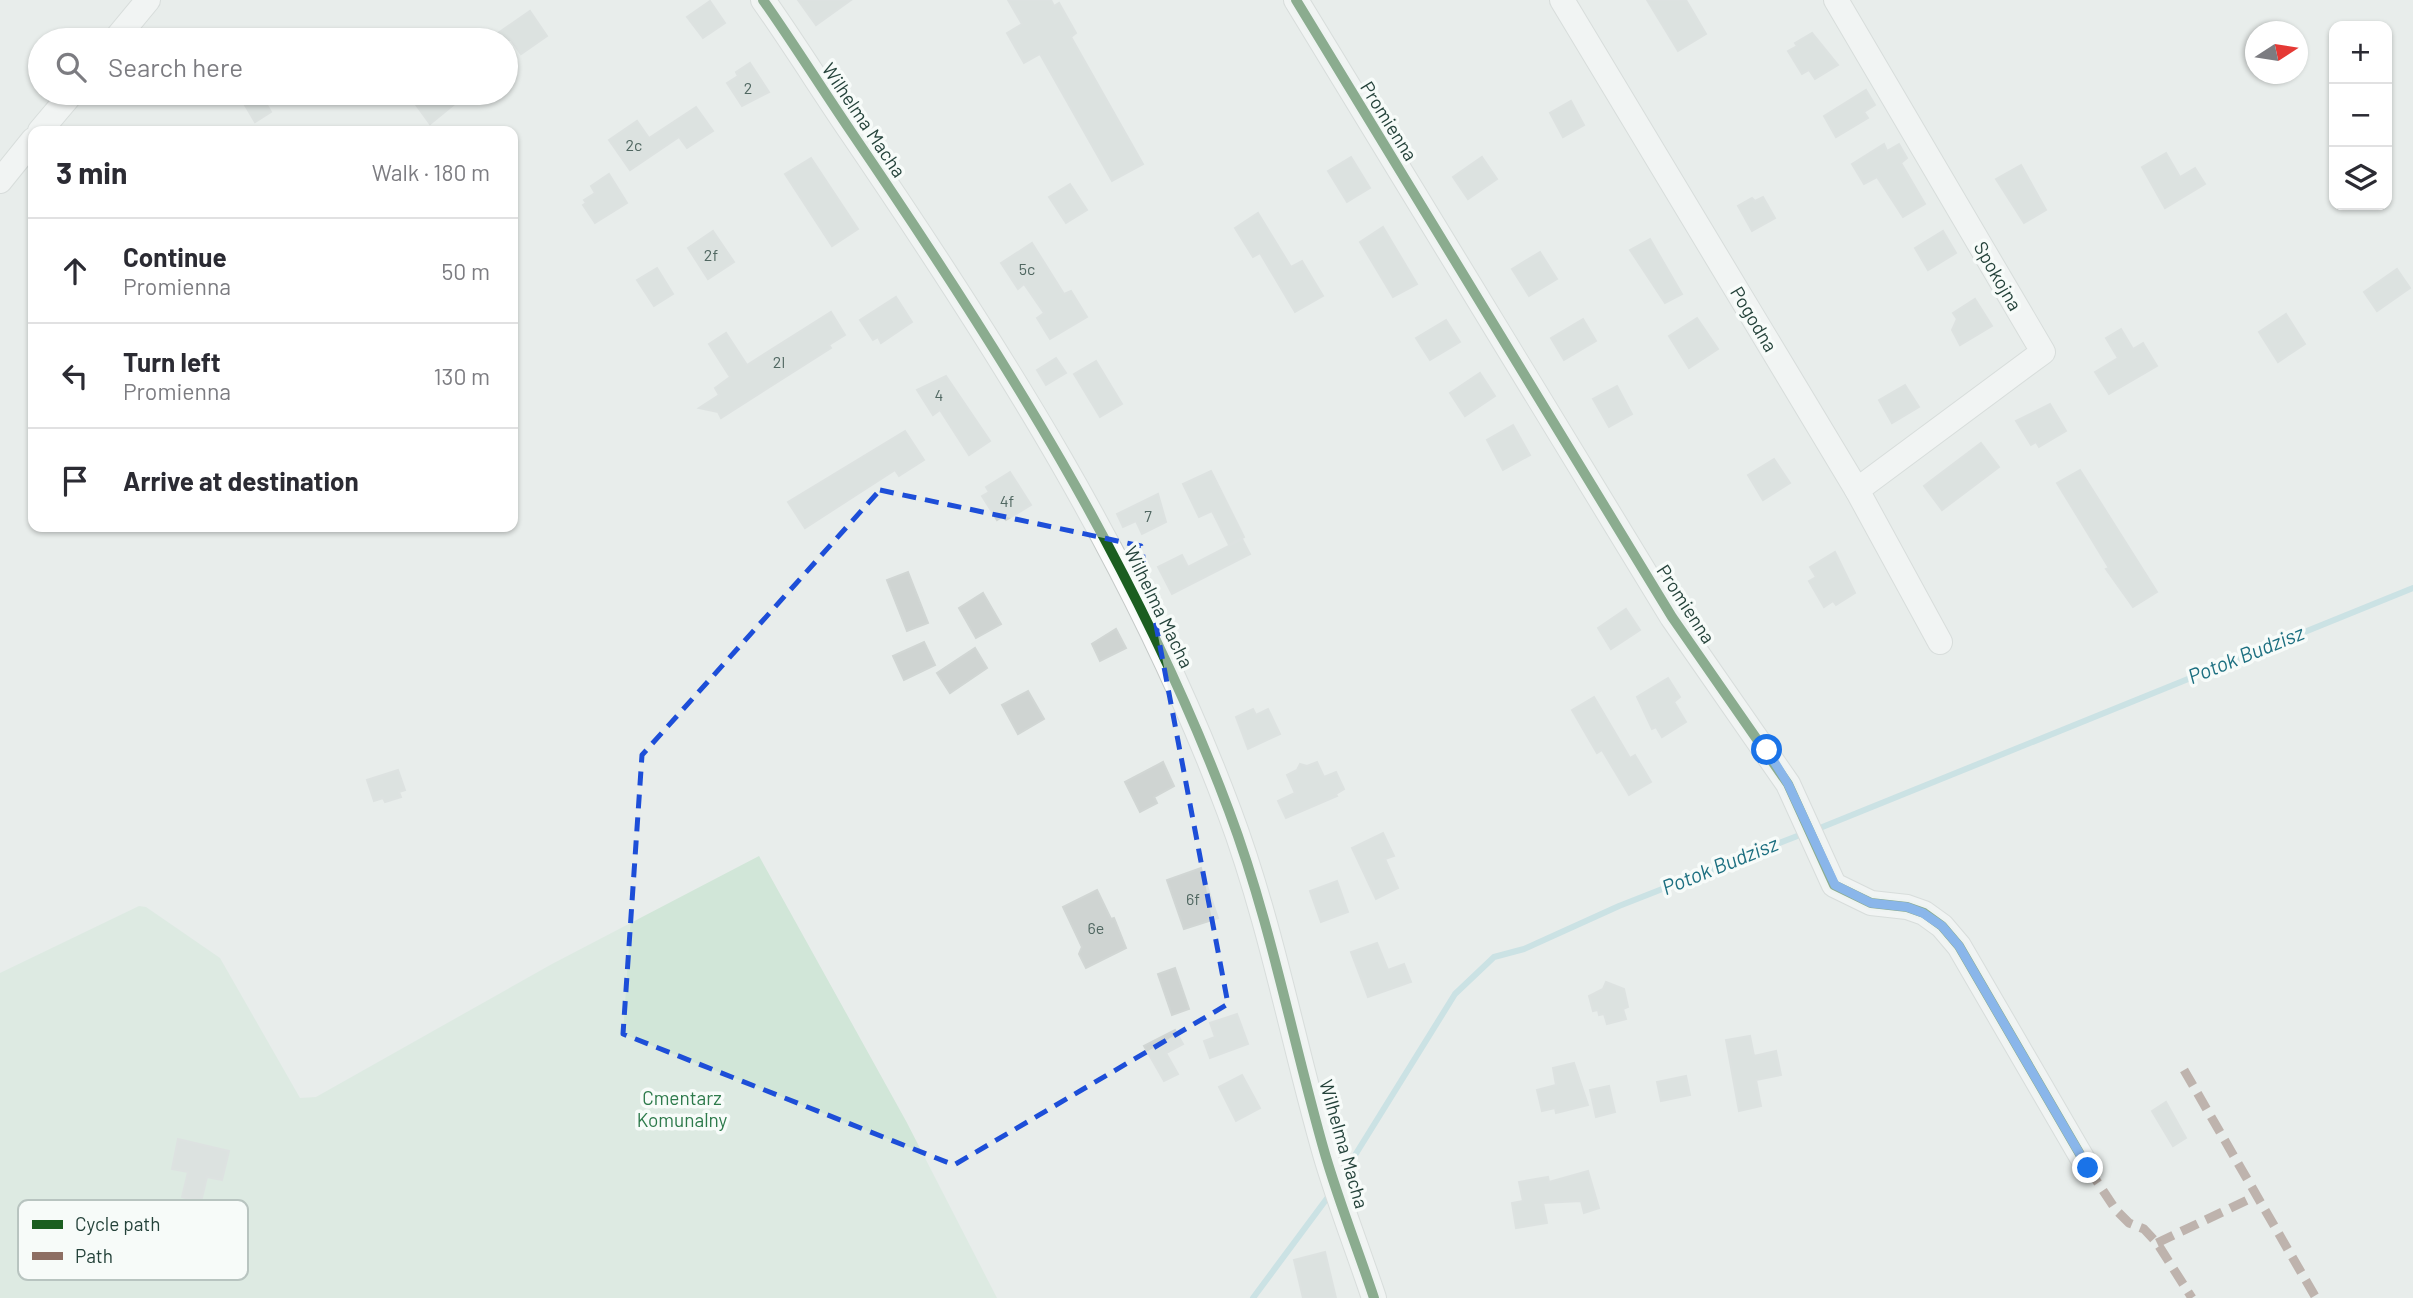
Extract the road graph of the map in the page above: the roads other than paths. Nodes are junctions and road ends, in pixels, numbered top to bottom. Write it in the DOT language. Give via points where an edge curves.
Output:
graph roads {
  1 [pos="148,0"];
  2 [pos="763,0"];
  3 [pos="1296,0"];
  4 [pos="1562,0"];
  5 [pos="1836,0"];
  6 [pos="125,28"];
  7 [pos="62,105"];
  8 [pos="44,126"];
  9 [pos="28,146"];
  10 [pos="0,181"];
  11 [pos="1857,490"];
  12 [pos="1940,642"];
  13 [pos="2088,1168"];
  14 [pos="1374,1298"];
  1 -- 6 [label="street"];
  2 -- 14 [label="street, Wilhelma Macha" via="953,284 1048,436 1129,583 1198,730 1260,898 1336,1186"];
  3 -- 13 [label="street, Promienna" via="1672,617 1788,784 1835,885 1871,903 1923,913 1942,926 1959,946"];
  4 -- 11 [label="street, Pogodna"];
  5 -- 11 [label="street, Spokojna" via="2043,352"];
  7 -- 8 [label="street"];
  9 -- 10 [label="street"];
  11 -- 12 [label="street, Pogodna"];
}
